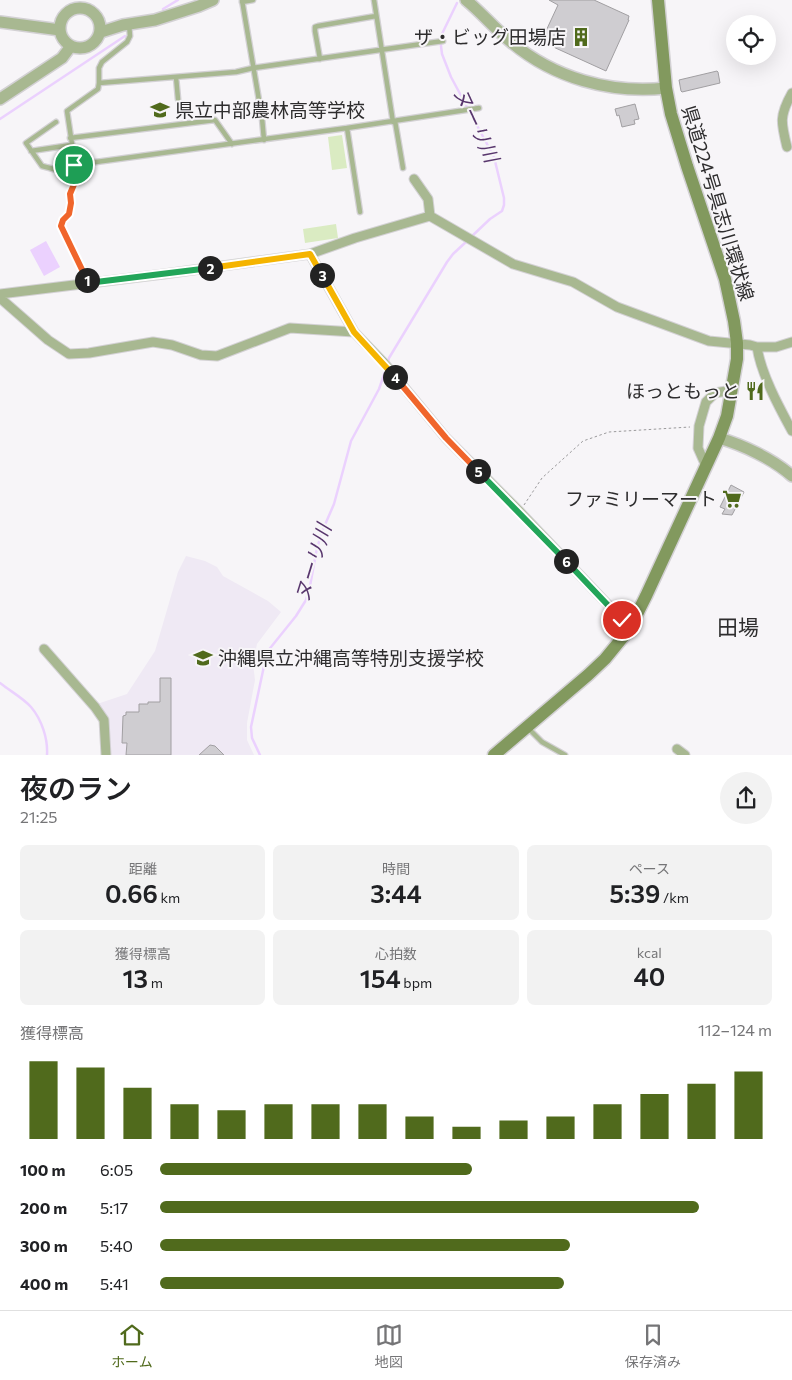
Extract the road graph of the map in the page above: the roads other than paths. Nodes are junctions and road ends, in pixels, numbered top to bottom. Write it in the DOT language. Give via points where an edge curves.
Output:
graph roads {
  1 [pos="99,0"];
  2 [pos="213,0"];
  3 [pos="253,0"];
  4 [pos="374,0"];
  5 [pos="466,0"];
  6 [pos="658,0"];
  7 [pos="242,1"];
  8 [pos="92,11"];
  9 [pos="376,16"];
  10 [pos="0,22"];
  11 [pos="130,24"];
  12 [pos="60,30"];
  13 [pos="101,32"];
  14 [pos="443,41"];
  15 [pos="71,46"];
  16 [pos="382,50"];
  17 [pos="320,59"];
  18 [pos="253,68"];
  19 [pos="176,77"];
  20 [pos="99,83"];
  21 [pos="666,88"];
  22 [pos="792,93"];
  23 [pos="0,99"];
  24 [pos="178,99"];
  25 [pos="479,108"];
  26 [pos="56,122"];
  27 [pos="394,122"];
  28 [pos="347,128"];
  29 [pos="70,138"];
  30 [pos="264,140"];
  31 [pos="232,144"];
  32 [pos="71,145"];
  33 [pos="787,148"];
  34 [pos="31,151"];
  35 [pos="74,165"];
  36 [pos="403,168"];
  37 [pos="61,171"];
  38 [pos="414,179"];
  39 [pos="360,212"];
  40 [pos="430,216"];
  41 [pos="310,254"];
  42 [pos="88,283"];
  43 [pos="0,296"];
  44 [pos="354,332"];
  45 [pos="792,342"];
  46 [pos="737,344"];
  47 [pos="758,347"];
  48 [pos="732,390"];
  49 [pos="792,431"];
  50 [pos="719,438"];
  51 [pos="706,466"];
  52 [pos="792,476"];
  53 [pos="629,627"];
  54 [pos="44,649"];
  55 [pos="527,727"];
  56 [pos="677,749"];
  57 [pos="106,755"];
  58 [pos="494,755"];
  59 [pos="565,755"];
  60 [pos="685,755"];
  1 -- 8 [label="street"];
  2 -- 11 [label="street" via="155,20"];
  3 -- 7 [label="lane"];
  4 -- 9 [label="lane"];
  5 -- 21 [label="street" via="511,42 563,74 617,87"];
  6 -- 21 [label="main road, 県道224号具志川環状線"];
  7 -- 18 [label="lane"];
  8 -- 12 [label="street" via="79,7 67,12 60,23"];
  8 -- 13 [label="street" via="100,20"];
  9 -- 16 [label="lane"];
  9 -- 17 [label="lane" via="315,27"];
  10 -- 12 [label="street"];
  11 -- 13 [label="street"];
  11 -- 20 [label="lane" via="127,42 98,68"];
  12 -- 15 [label="street" via="65,42"];
  13 -- 15 [label="street" via="89,46"];
  14 -- 16 [label="lane"];
  15 -- 23 [label="street" via="62,58"];
  16 -- 17 [label="lane"];
  16 -- 27 [label="lane"];
  17 -- 18 [label="lane"];
  18 -- 19 [label="lane"];
  18 -- 30 [label="lane"];
  19 -- 20 [label="lane"];
  19 -- 24 [label="lane"];
  20 -- 29 [label="lane" via="98,89 67,111"];
  21 -- 46 [label="main road, 県道224号具志川環状線" via="678,140 725,279"];
  22 -- 33 [label="street" via="784,107 781,126"];
  25 -- 27 [label="lane"];
  26 -- 34 [label="lane" via="26,143"];
  27 -- 28 [label="lane"];
  27 -- 36 [label="lane"];
  28 -- 30 [label="lane"];
  28 -- 39 [label="lane"];
  29 -- 31 [label="lane" via="215,120"];
  29 -- 32 [label="lane"];
  30 -- 31 [label="lane"];
  31 -- 35 [label="lane"];
  32 -- 34 [label="lane"];
  32 -- 35 [label="lane"];
  34 -- 37 [label="lane" via="42,166"];
  35 -- 42 [label="lane" via="77,177 70,194 69,214 61,226"];
  38 -- 40 [label="street" via="428,199"];
  40 -- 41 [label="street"];
  40 -- 46 [label="street" via="513,264 573,282 617,306 709,341"];
  41 -- 42 [label="street"];
  41 -- 44 [label="street"];
  42 -- 43 [label="street"];
  43 -- 44 [label="street" via="48,340 69,354 153,342 217,356 290,328"];
  44 -- 53 [label="street" via="446,438"];
  45 -- 47 [label="street" via="776,347"];
  46 -- 47 [label="street"];
  46 -- 48 [label="main road, 県道224号具志川環状線"];
  47 -- 49 [label="street" via="759,359"];
  48 -- 50 [label="main road, 県道224号具志川環状線"];
  48 -- 51 [label="street" via="715,392 706,402 698,426 698,448"];
  50 -- 51 [label="main road, 県道224号具志川環状線"];
  50 -- 52 [label="street" via="759,454"];
  51 -- 53 [label="main road, 県道224号具志川環状線" via="662,564"];
  53 -- 55 [label="main road, 県道224号具志川環状線" via="605,659"];
  54 -- 57 [label="street" via="104,720"];
  55 -- 58 [label="main road, 県道224号具志川環状線"];
  55 -- 59 [label="lane" via="542,742"];
  56 -- 60 [label="street"];
}
